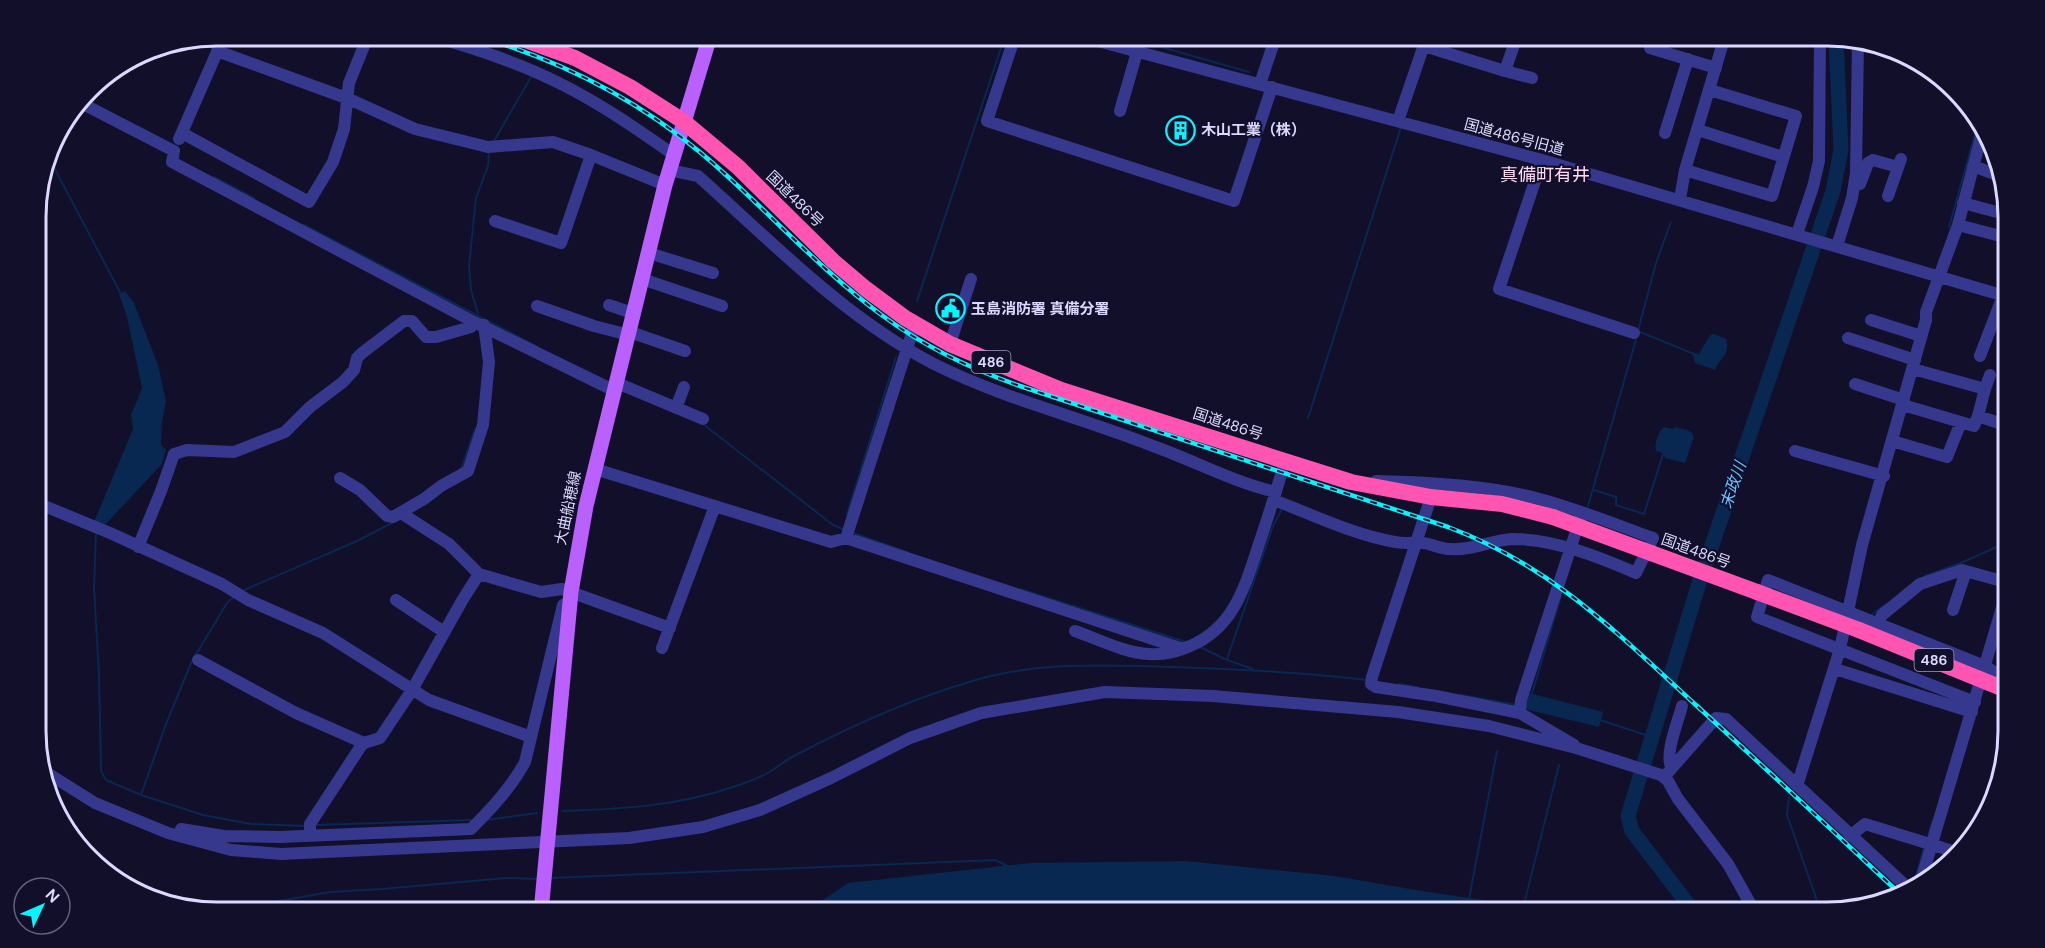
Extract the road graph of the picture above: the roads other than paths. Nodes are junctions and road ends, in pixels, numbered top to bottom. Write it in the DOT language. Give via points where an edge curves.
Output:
graph roads {
  1 [pos="219,46"];
  2 [pos="364,46"];
  3 [pos="464,46"];
  4 [pos="540,46"];
  5 [pos="707,46"];
  6 [pos="1012,46"];
  7 [pos="1116,46"];
  8 [pos="1135,46"];
  9 [pos="1274,46"];
  10 [pos="1426,46"];
  11 [pos="1433,46"];
  12 [pos="1514,46"];
  13 [pos="1650,46"];
  14 [pos="1722,46"];
  15 [pos="1820,46"];
  16 [pos="1858,49"];
  17 [pos="217,51"];
  18 [pos="1134,51"];
  19 [pos="1688,59"];
  20 [pos="1716,68"];
  21 [pos="1505,71"];
  22 [pos="1532,78"];
  23 [pos="1266,86"];
  24 [pos="1710,90"];
  25 [pos="349,99"];
  26 [pos="88,107"];
  27 [pos="1120,111"];
  28 [pos="683,121"];
  29 [pos="1398,121"];
  30 [pos="1698,130"];
  31 [pos="1665,133"];
  32 [pos="184,135"];
  33 [pos="1980,141"];
  34 [pos="173,154"];
  35 [pos="591,155"];
  36 [pos="1783,157"];
  37 [pos="1542,160"];
  38 [pos="672,162"];
  39 [pos="1973,166"];
  40 [pos="1685,170"];
  41 [pos="1993,173"];
  42 [pos="665,185"];
  43 [pos="1888,196"];
  44 [pos="1852,198"];
  45 [pos="1680,199"];
  46 [pos="1963,203"];
  47 [pos="1998,212"];
  48 [pos="495,221"];
  49 [pos="1958,225"];
  50 [pos="1998,235"];
  51 [pos="1802,236"];
  52 [pos="1832,245"];
  53 [pos="648,253"];
  54 [pos="713,273"];
  55 [pos="1938,276"];
  56 [pos="642,279"];
  57 [pos="971,279"];
  58 [pos="1998,294"];
  59 [pos="609,305"];
  60 [pos="537,306"];
  61 [pos="722,306"];
  62 [pos="1998,313"];
  63 [pos="634,314"];
  64 [pos="1871,320"];
  65 [pos="479,324"];
  66 [pos="915,324"];
  67 [pos="629,333"];
  68 [pos="1634,333"];
  69 [pos="1918,335"];
  70 [pos="1848,338"];
  71 [pos="950,344"];
  72 [pos="907,348"];
  73 [pos="685,351"];
  74 [pos="1980,356"];
  75 [pos="1912,362"];
  76 [pos="1990,375"];
  77 [pos="1855,384"];
  78 [pos="616,387"];
  79 [pos="684,387"];
  80 [pos="1985,389"];
  81 [pos="1901,400"];
  82 [pos="676,408"];
  83 [pos="1978,416"];
  84 [pos="703,419"];
  85 [pos="1961,422"];
  86 [pos="1998,423"];
  87 [pos="1892,441"];
  88 [pos="1795,451"];
  89 [pos="1285,461"];
  90 [pos="595,468"];
  91 [pos="1880,475"];
  92 [pos="340,478"];
  93 [pos="1351,482"];
  94 [pos="1275,496"];
  95 [pos="1431,497"];
  96 [pos="715,506"];
  97 [pos="46,507"];
  98 [pos="1582,512"];
  99 [pos="401,513"];
  100 [pos="849,532"];
  101 [pos="1415,543"];
  102 [pos="138,547"];
  103 [pos="1570,549"];
  104 [pos="1966,570"];
  105 [pos="479,574"];
  106 [pos="1998,580"];
  107 [pos="571,596"];
  108 [pos="396,600"];
  109 [pos="1953,610"];
  110 [pos="1848,612"];
  111 [pos="1998,614"];
  112 [pos="1878,624"];
  113 [pos="670,628"];
  114 [pos="1075,631"];
  115 [pos="444,632"];
  116 [pos="1190,646"];
  117 [pos="1837,647"];
  118 [pos="662,648"];
  119 [pos="198,660"];
  120 [pos="1835,669"];
  121 [pos="1983,673"];
  122 [pos="1998,678"];
  123 [pos="1998,683"];
  124 [pos="412,690"];
  125 [pos="1682,706"];
  126 [pos="1520,707"];
  127 [pos="1973,707"];
  128 [pos="531,737"];
  129 [pos="364,743"];
  130 [pos="1576,748"];
  131 [pos="1663,772"];
  132 [pos="52,776"];
  133 [pos="1797,786"];
  134 [pos="147,825"];
  135 [pos="310,830"];
  136 [pos="1851,836"];
  137 [pos="548,842"];
  138 [pos="1928,843"];
  139 [pos="1949,850"];
  140 [pos="1922,874"];
  141 [pos="1903,884"];
  142 [pos="1749,901"];
  143 [pos="542,902"];
  1 -- 17 [label="street"];
  2 -- 25 [label="street" via="349,83"];
  3 -- 38 [label="street" via="561,83 612,112"];
  4 -- 28 [label="highway, 国道486号 / 486" via="630,87"];
  5 -- 28 [label="main road, 大曲船穂線"];
  6 -- 23 [label="street" via="987,121 1234,201"];
  7 -- 18 [label="street, 国道486号旧道"];
  8 -- 18 [label="street"];
  9 -- 23 [label="street"];
  10 -- 29 [label="street"];
  11 -- 21 [label="street"];
  12 -- 21 [label="street"];
  13 -- 19 [label="street"];
  14 -- 20 [label="street"];
  15 -- 51 [label="street" via="1820,161"];
  16 -- 44 [label="street" via="1858,142"];
  17 -- 25 [label="street"];
  17 -- 32 [label="street"];
  18 -- 23 [label="street, 国道486号旧道"];
  18 -- 27 [label="street"];
  19 -- 20 [label="street"];
  19 -- 31 [label="street"];
  20 -- 24 [label="street"];
  21 -- 22 [label="street"];
  23 -- 29 [label="street, 国道486号旧道"];
  24 -- 30 [label="street"];
  24 -- 36 [label="street" via="1796,116"];
  25 -- 32 [label="street" via="333,162 309,202"];
  25 -- 35 [label="street" via="415,129 490,147 553,142"];
  26 -- 34 [label="street"];
  28 -- 38 [label="main road, 大曲船穂線"];
  28 -- 66 [label="highway, 国道486号 / 486" via="738,167 833,261"];
  29 -- 37 [label="street, 国道486号旧道"];
  30 -- 36 [label="street"];
  30 -- 40 [label="street"];
  32 -- 34 [label="street"];
  33 -- 39 [label="street"];
  34 -- 65 [label="street" via="172,162"];
  35 -- 42 [label="street"];
  35 -- 48 [label="street" via="561,243"];
  36 -- 40 [label="street" via="1772,196"];
  37 -- 45 [label="street, 国道486号旧道"];
  37 -- 68 [label="street" via="1499,289"];
  38 -- 42 [label="main road, 大曲船穂線"];
  38 -- 72 [label="street" via="698,176 840,301"];
  39 -- 41 [label="street"];
  39 -- 46 [label="street"];
  40 -- 45 [label="street"];
  42 -- 53 [label="main road, 大曲船穂線"];
  43 -- 44 [label="street" via="1899,163 1873,160"];
  44 -- 52 [label="street"];
  45 -- 51 [label="street, 国道486号旧道"];
  46 -- 47 [label="street"];
  46 -- 49 [label="street"];
  49 -- 50 [label="street"];
  49 -- 55 [label="street"];
  51 -- 52 [label="street, 国道486号旧道"];
  52 -- 55 [label="street, 国道486号旧道"];
  53 -- 54 [label="street"];
  53 -- 56 [label="main road, 大曲船穂線"];
  55 -- 58 [label="street, 国道486号旧道"];
  55 -- 69 [label="street"];
  56 -- 61 [label="street"];
  56 -- 63 [label="main road, 大曲船穂線"];
  57 -- 71 [label="street"];
  59 -- 63 [label="street"];
  60 -- 67 [label="street" via="594,326"];
  62 -- 74 [label="street"];
  63 -- 67 [label="main road, 大曲船穂線"];
  64 -- 69 [label="street"];
  65 -- 78 [label="street"];
  65 -- 99 [label="street" via="489,362 483,425 468,471"];
  65 -- 102 [label="street" via="426,337 412,321 404,321 362,353 354,370 285,432 234,452 187,450 174,454"];
  66 -- 71 [label="highway, 国道486号 / 486"];
  66 -- 72 [label="street"];
  67 -- 73 [label="street"];
  67 -- 78 [label="main road, 大曲船穂線"];
  69 -- 75 [label="street"];
  70 -- 75 [label="street"];
  71 -- 89 [label="highway, 国道486号 / 486" via="1061,390"];
  72 -- 94 [label="street" via="986,388 1153,445"];
  72 -- 100 [label="street"];
  75 -- 80 [label="street"];
  75 -- 81 [label="street"];
  76 -- 80 [label="street"];
  77 -- 81 [label="street"];
  78 -- 82 [label="street"];
  78 -- 90 [label="main road, 大曲船穂線"];
  79 -- 82 [label="street"];
  80 -- 83 [label="street"];
  81 -- 85 [label="street"];
  81 -- 87 [label="street"];
  82 -- 84 [label="street"];
  83 -- 85 [label="street" via="1974,426"];
  83 -- 86 [label="street"];
  85 -- 87 [label="street" via="1947,457"];
  87 -- 91 [label="street"];
  88 -- 91 [label="street"];
  89 -- 93 [label="highway, 国道486号 / 486"];
  89 -- 94 [label="street"];
  90 -- 96 [label="street"];
  90 -- 107 [label="main road, 大曲船穂線"];
  91 -- 110 [label="street"];
  92 -- 99 [label="street" via="360,490 387,516"];
  93 -- 95 [label="highway, 国道486号 / 486"];
  93 -- 98 [label="street" via="1418,482 1502,491"];
  94 -- 101 [label="street" via="1352,530"];
  94 -- 116 [label="street" via="1234,608 1217,630"];
  95 -- 101 [label="street"];
  95 -- 121 [label="highway, 国道486号 / 486, bridge" via="1502,504 1553,517"];
  96 -- 100 [label="street" via="831,542"];
  96 -- 113 [label="street"];
  97 -- 102 [label="street"];
  98 -- 103 [label="street"];
  98 -- 103 [label="street" via="1653,538 1636,573"];
  99 -- 105 [label="street" via="449,544"];
  100 -- 116 [label="street"];
  101 -- 103 [label="street" via="1449,549 1514,539"];
  101 -- 126 [label="street" via="1371,681 1376,687"];
  102 -- 124 [label="street" via="323,633"];
  103 -- 126 [label="street"];
  104 -- 106 [label="street"];
  104 -- 109 [label="street"];
  104 -- 112 [label="street" via="1920,584 1882,615"];
  105 -- 107 [label="street" via="541,592 562,589"];
  105 -- 115 [label="street"];
  107 -- 113 [label="street"];
  107 -- 128 [label="street" via="563,605"];
  107 -- 137 [label="main road, 大曲船穂線"];
  108 -- 115 [label="street"];
  110 -- 112 [label="street"];
  110 -- 117 [label="street"];
  110 -- 117 [label="street" via="1768,580 1757,617"];
  111 -- 121 [label="street"];
  112 -- 121 [label="street"];
  113 -- 118 [label="street"];
  114 -- 116 [label="street" via="1148,654 1170,653"];
  115 -- 124 [label="street"];
  117 -- 120 [label="street"];
  117 -- 127 [label="street"];
  119 -- 129 [label="street" via="296,713"];
  120 -- 127 [label="street"];
  120 -- 133 [label="street"];
  121 -- 122 [label="street"];
  121 -- 123 [label="highway, 国道486号 / 486"];
  121 -- 127 [label="street"];
  124 -- 128 [label="street" via="429,700"];
  124 -- 129 [label="street" via="380,738"];
  125 -- 131 [label="street"];
  126 -- 130 [label="street"];
  127 -- 138 [label="street"];
  128 -- 135 [label="street" via="518,776 471,829"];
  129 -- 135 [label="street"];
  130 -- 131 [label="street"];
  130 -- 137 [label="street" via="1489,726 1398,712 1224,696 1105,692 981,713 910,738 760,810 703,827 629,838"];
  131 -- 133 [label="street" via="1716,718 1726,719"];
  131 -- 142 [label="street" via="1678,799 1728,864"];
  132 -- 134 [label="street" via="96,803"];
  133 -- 136 [label="street"];
  134 -- 135 [label="street" via="224,836"];
  134 -- 137 [label="street" via="231,850 265,853"];
  136 -- 138 [label="street" via="1865,824"];
  136 -- 141 [label="street"];
  137 -- 143 [label="main road, 大曲船穂線"];
  138 -- 139 [label="street"];
  138 -- 140 [label="street"];
}
